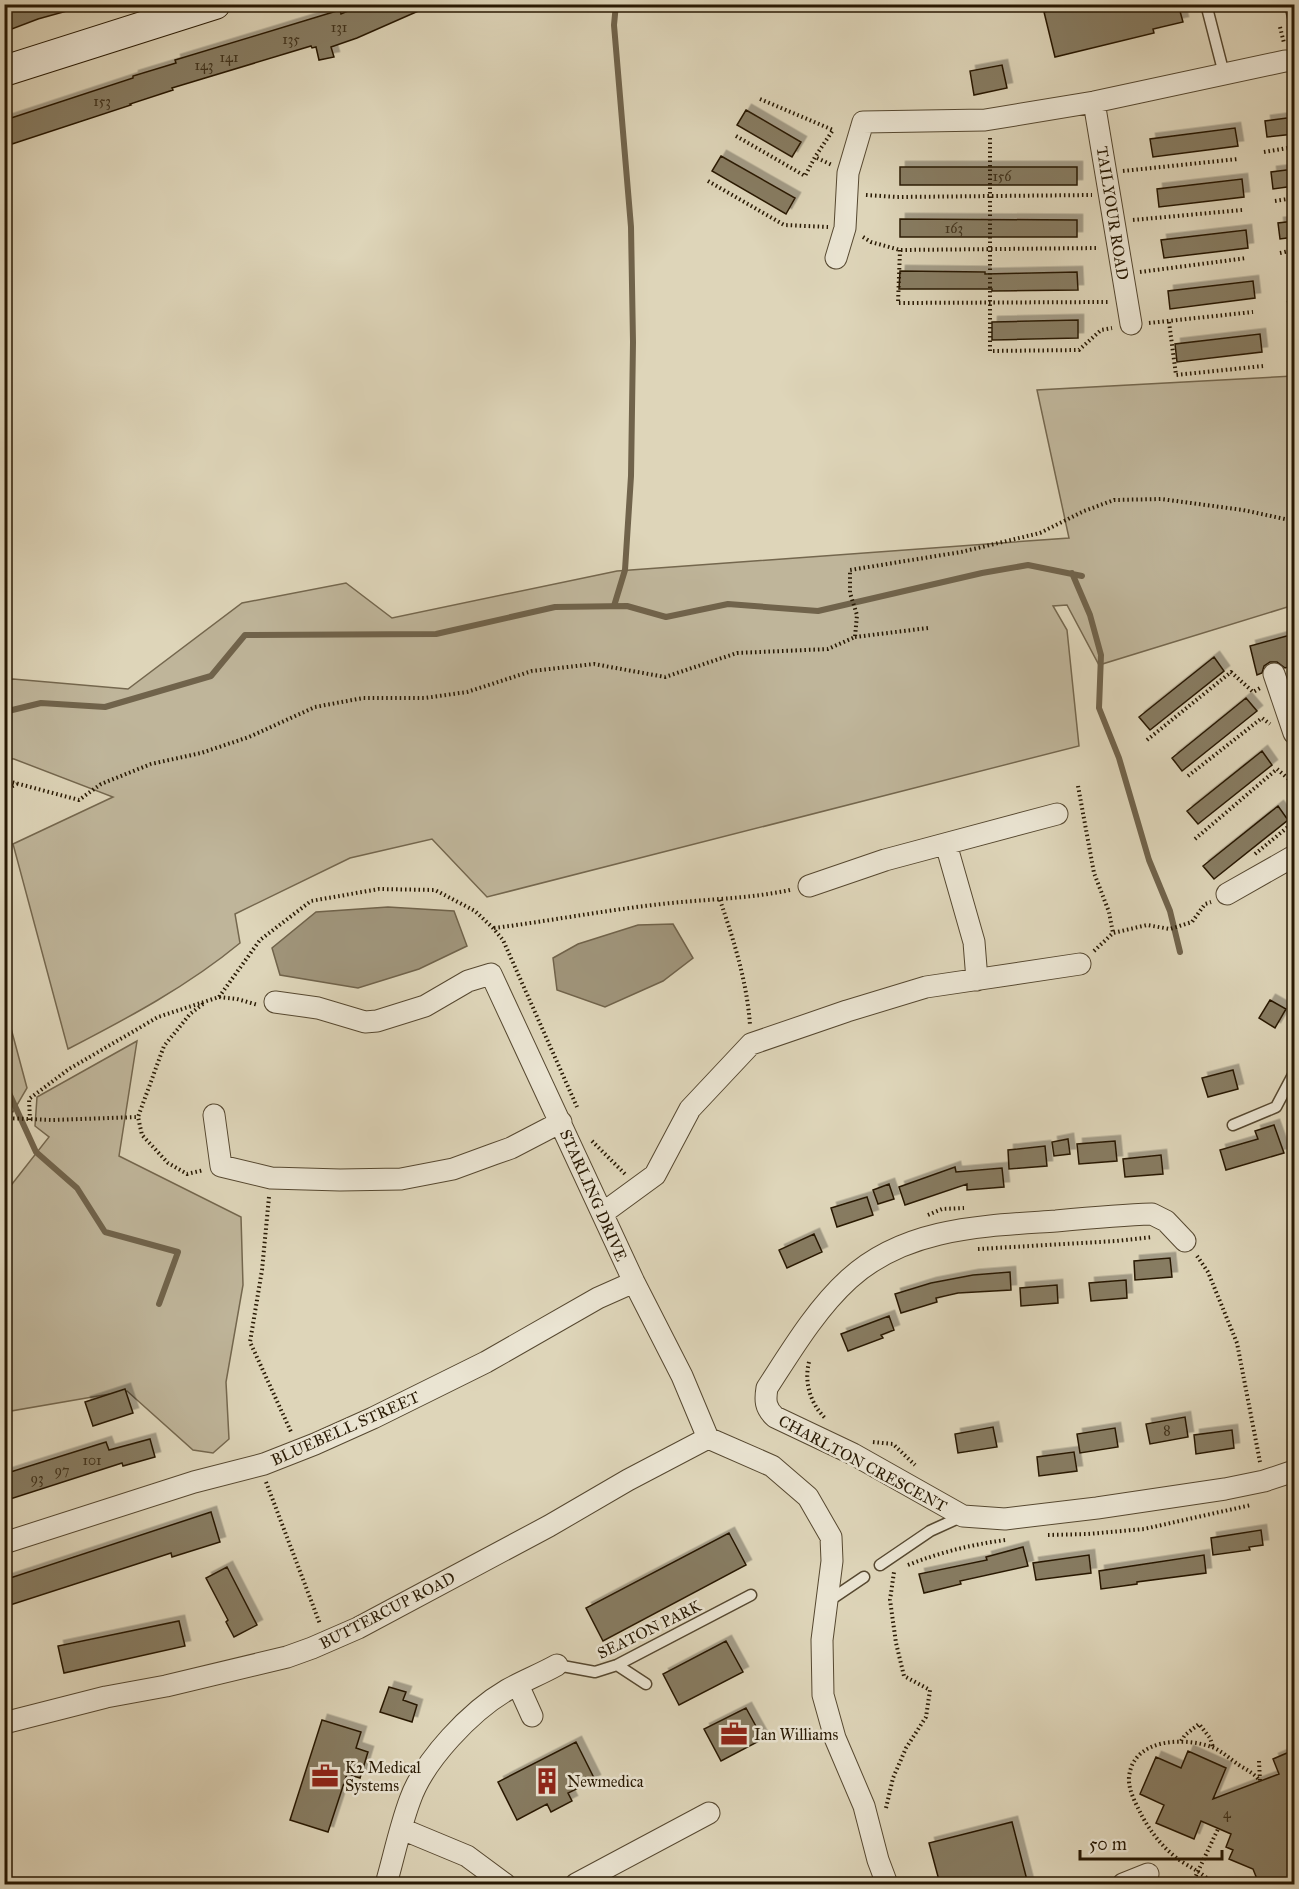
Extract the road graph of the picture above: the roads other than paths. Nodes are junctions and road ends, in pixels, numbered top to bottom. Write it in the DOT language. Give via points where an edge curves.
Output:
graph roads {
  1 [pos="215,4"];
  2 [pos="1206,4"];
  3 [pos="1290,4"];
  4 [pos="1294,21"];
  5 [pos="1294,61"];
  6 [pos="4,71"];
  7 [pos="1224,74"];
  8 [pos="1094,102"];
  9 [pos="836,258"];
  10 [pos="1142,324"];
  11 [pos="1275,677"];
  12 [pos="1294,733"];
  13 [pos="1057,814"];
  14 [pos="946,844"];
  15 [pos="1294,856"];
  16 [pos="809,886"];
  17 [pos="1227,894"];
  18 [pos="1080,964"];
  19 [pos="977,980"];
  20 [pos="275,1002"];
  21 [pos="1294,1073"];
  22 [pos="214,1115"];
  23 [pos="570,1117"];
  24 [pos="1233,1125"];
  25 [pos="603,1213"];
  26 [pos="1182,1237"];
  27 [pos="634,1282"];
  28 [pos="708,1438"];
  29 [pos="1294,1471"];
  30 [pos="963,1516"];
  31 [pos="4,1543"];
  32 [pos="880,1564"];
  33 [pos="864,1577"];
  34 [pos="751,1595"];
  35 [pos="826,1603"];
  36 [pos="557,1665"];
  37 [pos="617,1665"];
  38 [pos="646,1684"];
  39 [pos="519,1685"];
  40 [pos="532,1716"];
  41 [pos="4,1723"];
  42 [pos="709,1813"];
  43 [pos="402,1829"];
  44 [pos="1148,1874"];
  45 [pos="386,1884"];
  46 [pos="505,1884"];
  47 [pos="576,1884"];
  48 [pos="887,1884"];
  49 [pos="1123,1884"];
  1 -- 6 [label="main road"];
  2 -- 7 [label="lane"];
  3 -- 4 [label="lane"];
  5 -- 7 [label="street"];
  7 -- 8 [label="street"];
  8 -- 9 [label="street" via="990,119 863,122 847,183 845,228"];
  8 -- 10 [label="street, TAILYOUR ROAD" via="1127,302"];
  11 -- 12 [label="street"];
  13 -- 14 [label="street"];
  14 -- 16 [label="street"];
  14 -- 19 [label="street" via="974,942"];
  15 -- 17 [label="street"];
  18 -- 19 [label="street"];
  19 -- 25 [label="street" via="927,987 751,1044 690,1109 655,1175"];
  20 -- 23 [label="street" via="377,1022 425,1006 468,981 491,974"];
  21 -- 24 [label="lane" via="1276,1107"];
  22 -- 23 [label="street, STARLING DRIVE" via="221,1166 271,1178 340,1180 401,1179 453,1169 511,1148"];
  23 -- 25 [label="street, STARLING DRIVE"];
  25 -- 27 [label="street, STARLING DRIVE"];
  26 -- 30 [label="street, CHARLTON CRESCENT" via="1152,1214 960,1229 908,1242 850,1278 830,1299 767,1388 769,1412"];
  27 -- 28 [label="street, STARLING DRIVE" via="682,1376"];
  27 -- 31 [label="street, BLUEBELL STREET" via="598,1298 486,1362 299,1450"];
  28 -- 35 [label="street" via="772,1466 808,1497 831,1537"];
  28 -- 41 [label="street, BUTTERCUP ROAD" via="358,1628 327,1641 287,1657"];
  29 -- 30 [label="street, CHARLTON CRESCENT" via="1225,1489 1062,1512 1005,1519"];
  30 -- 32 [label="lane" via="930,1531"];
  33 -- 35 [label="lane"];
  34 -- 37 [label="lane, SEATON PARK"];
  35 -- 48 [label="street" via="823,1695 835,1738 864,1806"];
  36 -- 37 [label="lane, SEATON PARK" via="595,1672"];
  36 -- 39 [label="street"];
  37 -- 38 [label="lane"];
  39 -- 40 [label="street"];
  39 -- 43 [label="street" via="474,1715 448,1740 411,1797"];
  42 -- 47 [label="street"];
  43 -- 45 [label="street"];
  43 -- 46 [label="street" via="467,1856"];
  44 -- 49 [label="street"];
}
